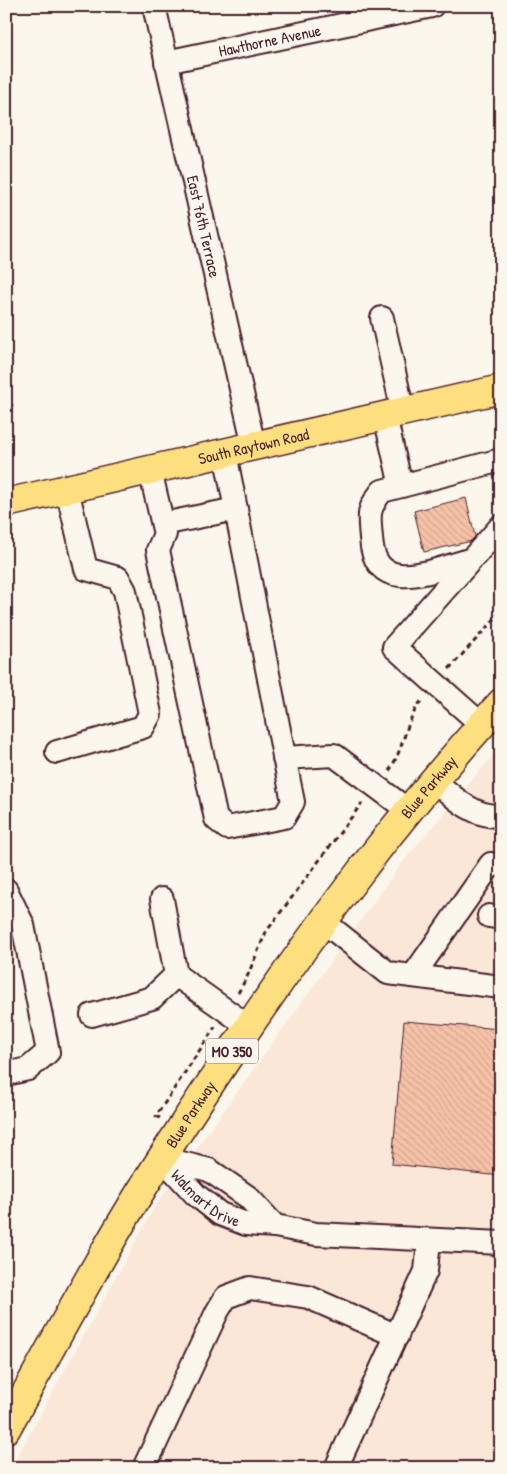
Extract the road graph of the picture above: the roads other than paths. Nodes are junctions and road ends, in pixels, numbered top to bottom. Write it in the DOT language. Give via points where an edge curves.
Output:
graph roads {
  1 [pos="154,6"];
  2 [pos="432,6"];
  3 [pos="166,62"];
  4 [pos="382,318"];
  5 [pos="501,389"];
  6 [pos="394,414"];
  7 [pos="254,446"];
  8 [pos="225,453"];
  9 [pos="501,460"];
  10 [pos="150,470"];
  11 [pos="391,488"];
  12 [pos="67,489"];
  13 [pos="6,503"];
  14 [pos="236,509"];
  15 [pos="163,524"];
  16 [pos="501,526"];
  17 [pos="469,560"];
  18 [pos="501,703"];
  19 [pos="482,725"];
  20 [pos="57,752"];
  21 [pos="284,758"];
  22 [pos="434,780"];
  23 [pos="409,811"];
  24 [pos="501,816"];
  25 [pos="501,865"];
  26 [pos="6,890"];
  27 [pos="162,900"];
  28 [pos="324,922"];
  29 [pos="176,974"];
  30 [pos="413,976"];
  31 [pos="501,987"];
  32 [pos="92,1014"];
  33 [pos="248,1026"];
  34 [pos="6,1074"];
  35 [pos="162,1158"];
  36 [pos="275,1226"];
  37 [pos="429,1240"];
  38 [pos="501,1243"];
  39 [pos="397,1336"];
  40 [pos="6,1429"];
  41 [pos="144,1468"];
  42 [pos="336,1468"];
  1 -- 3 [label="street, East 76th Terrace"];
  2 -- 3 [label="street, Hawthorne Avenue"];
  3 -- 7 [label="street, East 76th Terrace"];
  4 -- 6 [label="street"];
  5 -- 6 [label="main road, South Raytown Road"];
  6 -- 7 [label="main road, South Raytown Road"];
  6 -- 11 [label="street"];
  7 -- 8 [label="main road, South Raytown Road"];
  8 -- 10 [label="main road, South Raytown Road"];
  8 -- 14 [label="street"];
  9 -- 11 [label="street"];
  10 -- 12 [label="main road, South Raytown Road"];
  10 -- 15 [label="street"];
  11 -- 17 [label="street" via="371,505 369,517 371,545 379,567 403,577"];
  12 -- 13 [label="main road, South Raytown Road"];
  12 -- 20 [label="street" via="86,569 118,578 125,591 150,714 143,727"];
  14 -- 15 [label="street"];
  14 -- 21 [label="street"];
  15 -- 21 [label="street" via="165,534 158,550 216,819 227,828 284,817 293,802"];
  16 -- 17 [label="street"];
  17 -- 19 [label="street" via="394,647"];
  18 -- 19 [label="main road, Blue Parkway / MO 350"];
  19 -- 22 [label="main road, Blue Parkway / MO 350"];
  21 -- 23 [label="street" via="334,755"];
  22 -- 23 [label="main road, Blue Parkway / MO 350"];
  22 -- 24 [label="street" via="459,802 479,813"];
  23 -- 28 [label="main road, Blue Parkway / MO 350"];
  25 -- 30 [label="street" via="491,864"];
  26 -- 34 [label="street" via="23,925 48,1052 28,1070"];
  27 -- 29 [label="street"];
  28 -- 30 [label="street" via="388,973"];
  28 -- 33 [label="main road, Blue Parkway / MO 350"];
  29 -- 32 [label="street" via="152,998"];
  29 -- 33 [label="street"];
  30 -- 31 [label="street"];
  33 -- 35 [label="main road, Blue Parkway / MO 350"];
  35 -- 36 [label="street, Walmart Drive" via="209,1170 248,1197"];
  35 -- 36 [label="street, Walmart Drive" via="196,1195 220,1214 246,1224"];
  35 -- 40 [label="main road, Blue Parkway / MO 350" via="77,1300"];
  36 -- 37 [label="street, Walmart Drive" via="316,1234"];
  37 -- 38 [label="street, Walmart Drive"];
  37 -- 39 [label="street" via="426,1271"];
  39 -- 41 [label="street" via="308,1297 250,1288 226,1297"];
  39 -- 42 [label="street"];
}
